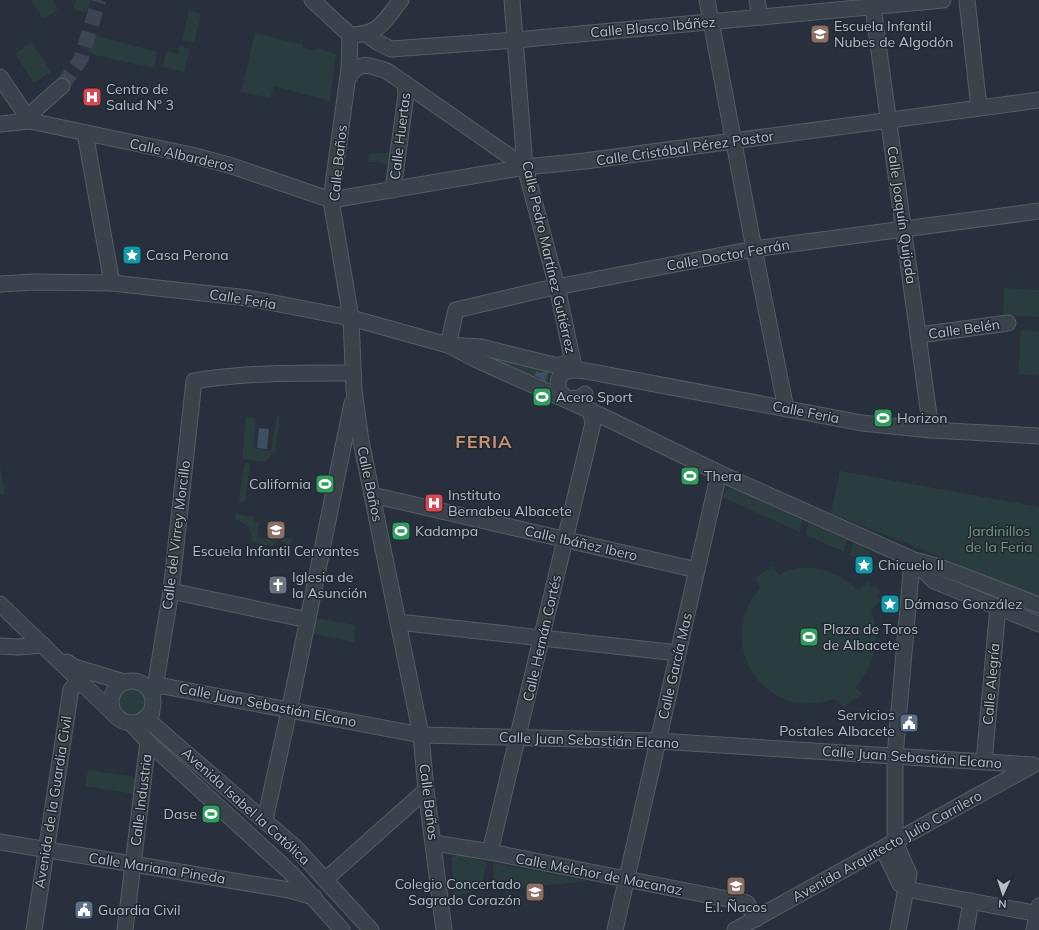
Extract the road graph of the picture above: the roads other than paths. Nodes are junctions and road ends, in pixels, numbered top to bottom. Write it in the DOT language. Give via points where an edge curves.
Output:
graph roads {
  1 [pos="312,0"];
  2 [pos="401,0"];
  3 [pos="512,0"];
  4 [pos="708,0"];
  5 [pos="757,0"];
  6 [pos="943,0"];
  7 [pos="967,0"];
  8 [pos="873,3"];
  9 [pos="760,17"];
  10 [pos="713,22"];
  11 [pos="366,34"];
  12 [pos="350,35"];
  13 [pos="516,40"];
  14 [pos="0,77"];
  15 [pos="348,78"];
  16 [pos="405,83"];
  17 [pos="62,86"];
  18 [pos="1039,100"];
  19 [pos="979,108"];
  20 [pos="889,120"];
  21 [pos="30,122"];
  22 [pos="0,124"];
  23 [pos="85,133"];
  24 [pos="735,141"];
  25 [pos="525,167"];
  26 [pos="393,190"];
  27 [pos="331,200"];
  28 [pos="1039,211"];
  29 [pos="903,229"];
  30 [pos="754,249"];
  31 [pos="112,283"];
  32 [pos="0,284"];
  33 [pos="557,287"];
  34 [pos="351,318"];
  35 [pos="1008,323"];
  36 [pos="919,335"];
  37 [pos="448,345"];
  38 [pos="573,364"];
  39 [pos="354,373"];
  40 [pos="354,390"];
  41 [pos="584,394"];
  42 [pos="567,399"];
  43 [pos="786,409"];
  44 [pos="595,416"];
  45 [pos="931,430"];
  46 [pos="1039,436"];
  47 [pos="719,473"];
  48 [pos="372,494"];
  49 [pos="566,540"];
  50 [pos="912,559"];
  51 [pos="697,570"];
  52 [pos="171,591"];
  53 [pos="0,604"];
  54 [pos="1039,605"];
  55 [pos="998,607"];
  56 [pos="308,620"];
  57 [pos="398,622"];
  58 [pos="1039,624"];
  59 [pos="541,637"];
  60 [pos="0,646"];
  61 [pos="46,647"];
  62 [pos="678,653"];
  63 [pos="124,682"];
  64 [pos="84,684"];
  65 [pos="152,688"];
  66 [pos="290,709"];
  67 [pos="151,716"];
  68 [pos="125,721"];
  69 [pos="421,734"];
  70 [pos="519,738"];
  71 [pos="658,741"];
  72 [pos="148,742"];
  73 [pos="894,756"];
  74 [pos="984,762"];
  75 [pos="1036,763"];
  76 [pos="426,790"];
  77 [pos="265,820"];
  78 [pos="0,842"];
  79 [pos="434,843"];
  80 [pos="889,846"];
  81 [pos="45,851"];
  82 [pos="490,852"];
  83 [pos="133,863"];
  84 [pos="326,879"];
  85 [pos="627,880"];
  86 [pos="906,889"];
  87 [pos="314,897"];
  88 [pos="971,901"];
  89 [pos="1038,911"];
  90 [pos="756,919"];
  91 [pos="34,930"];
  92 [pos="125,930"];
  93 [pos="342,930"];
  94 [pos="371,930"];
  95 [pos="444,930"];
  96 [pos="615,930"];
  97 [pos="735,930"];
  98 [pos="898,930"];
  99 [pos="966,930"];
  100 [pos="1034,930"];
  1 -- 12 [label="street"];
  2 -- 11 [label="street" via="376,30"];
  3 -- 13 [label="street, Calle Pedro Martínez Gutiérrez"];
  4 -- 10 [label="street"];
  5 -- 9 [label="street"];
  6 -- 8 [label="street, Calle Blasco Ibáñez"];
  7 -- 19 [label="street"];
  8 -- 9 [label="street, Calle Blasco Ibáñez"];
  8 -- 20 [label="street, Calle Joaquín Quijada"];
  9 -- 10 [label="street, Calle Blasco Ibáñez"];
  10 -- 13 [label="street, Calle Blasco Ibáñez"];
  10 -- 24 [label="street"];
  11 -- 12 [label="street"];
  11 -- 13 [label="street, Calle Blasco Ibáñez" via="391,49"];
  12 -- 15 [label="street, Calle Baños"];
  13 -- 25 [label="street, Calle Pedro Martínez Gutiérrez"];
  14 -- 21 [label="street"];
  15 -- 16 [label="street" via="354,69 363,65 387,71"];
  15 -- 27 [label="street, Calle Baños"];
  16 -- 25 [label="street"];
  16 -- 26 [label="street, Calle Huertas" via="406,95"];
  17 -- 21 [label="street" via="35,110"];
  18 -- 19 [label="street, Calle Cristóbal Pérez Pastor"];
  19 -- 20 [label="street, Calle Cristóbal Pérez Pastor"];
  20 -- 24 [label="street, Calle Cristóbal Pérez Pastor"];
  20 -- 29 [label="street, Calle Joaquín Quijada"];
  21 -- 22 [label="street, Calle Albarderos"];
  21 -- 23 [label="street, Calle Albarderos"];
  23 -- 27 [label="street, Calle Albarderos" via="229,165"];
  23 -- 31 [label="street"];
  24 -- 25 [label="street, Calle Cristóbal Pérez Pastor" via="584,162"];
  24 -- 30 [label="street"];
  25 -- 26 [label="street, Calle Cristóbal Pérez Pastor"];
  25 -- 33 [label="street, Calle Pedro Martínez Gutiérrez"];
  26 -- 27 [label="street, Calle Cristóbal Pérez Pastor"];
  27 -- 34 [label="street, Calle Baños"];
  28 -- 29 [label="street, Calle Doctor Ferrán"];
  29 -- 30 [label="street, Calle Doctor Ferrán"];
  29 -- 36 [label="street, Calle Joaquín Quijada"];
  30 -- 33 [label="street, Calle Doctor Ferrán"];
  30 -- 43 [label="street"];
  31 -- 32 [label="street, Calle Feria"];
  31 -- 34 [label="street, Calle Feria" via="248,298"];
  33 -- 37 [label="street, Calle Doctor Ferrán" via="456,310"];
  33 -- 38 [label="street, Calle Pedro Martínez Gutiérrez"];
  34 -- 37 [label="street, Calle Feria"];
  34 -- 39 [label="street, Calle Baños"];
  35 -- 36 [label="street, Calle Belén"];
  36 -- 45 [label="street, Calle Joaquín Quijada"];
  37 -- 38 [label="street, Calle Feria" via="481,347 558,365 570,361"];
  37 -- 42 [label="street, Calle Feria"];
  38 -- 41 [label="street, Calle Feria" via="585,380"];
  38 -- 42 [label="street" via="557,382 558,390"];
  38 -- 43 [label="street, Calle Feria"];
  39 -- 40 [label="street, Calle Baños"];
  39 -- 52 [label="street, Calle del Virrey Morcillo" via="246,374 194,381"];
  40 -- 48 [label="street, Calle Baños"];
  40 -- 56 [label="street"];
  41 -- 42 [label="street" via="579,398"];
  41 -- 44 [label="street, Calle Feria"];
  42 -- 44 [label="street, Calle Feria"];
  43 -- 45 [label="street, Calle Feria" via="862,423"];
  44 -- 47 [label="street, Calle Feria"];
  44 -- 49 [label="street, Calle Hernán Cortés"];
  45 -- 46 [label="street, Calle Feria"];
  47 -- 50 [label="street, Calle Feria"];
  47 -- 51 [label="street, Calle García Mas"];
  48 -- 49 [label="street, Calle Ibáñez Ibero"];
  48 -- 57 [label="street, Calle Baños"];
  49 -- 51 [label="street, Calle Ibáñez Ibero"];
  49 -- 59 [label="street, Calle Hernán Cortés"];
  50 -- 54 [label="street, Calle Feria" via="940,567"];
  50 -- 55 [label="street, Calle Feria" via="934,581"];
  50 -- 73 [label="street"];
  51 -- 62 [label="street, Calle García Mas"];
  52 -- 56 [label="street"];
  52 -- 65 [label="street, Calle del Virrey Morcillo"];
  53 -- 61 [label="street, Avenida Isabel la Católica"];
  55 -- 58 [label="street, Calle Feria"];
  55 -- 74 [label="street, Calle Alegría"];
  56 -- 66 [label="street"];
  57 -- 59 [label="street"];
  57 -- 69 [label="street, Calle Baños"];
  59 -- 62 [label="street"];
  59 -- 70 [label="street, Calle Hernán Cortés"];
  60 -- 61 [label="street"];
  61 -- 63 [label="street, Avenida Isabel la Católica" via="74,667"];
  61 -- 64 [label="street, Avenida Isabel la Católica"];
  62 -- 71 [label="street, Calle García Mas"];
  63 -- 65 [label="street, Avenida Isabel la Católica" via="139,681"];
  63 -- 68 [label="street" via="116,688 111,702 114,712"];
  64 -- 68 [label="street, Avenida Isabel la Católica"];
  64 -- 81 [label="street, Avenida de la Guardia Civil" via="71,689"];
  65 -- 66 [label="street, Calle Juan Sebastián Elcano" via="163,686"];
  65 -- 67 [label="street, Calle del Virrey Morcillo" via="154,703"];
  66 -- 69 [label="street, Calle Juan Sebastián Elcano"];
  66 -- 77 [label="street"];
  67 -- 68 [label="street" via="143,720"];
  67 -- 77 [label="street, Avenida Isabel la Católica"];
  68 -- 72 [label="street, Avenida Isabel la Católica"];
  69 -- 70 [label="street, Calle Juan Sebastián Elcano"];
  69 -- 76 [label="street, Calle Baños"];
  70 -- 71 [label="street, Calle Juan Sebastián Elcano"];
  70 -- 82 [label="street, Calle Hernán Cortés"];
  71 -- 73 [label="street, Calle Juan Sebastián Elcano"];
  71 -- 85 [label="street, Calle García Mas"];
  72 -- 83 [label="street, Calle Industria"];
  72 -- 87 [label="street, Avenida Isabel la Católica" via="291,872"];
  73 -- 74 [label="street, Calle Juan Sebastián Elcano"];
  73 -- 80 [label="street"];
  74 -- 75 [label="street, Calle Juan Sebastián Elcano"];
  75 -- 80 [label="street, Avenida Arquitecto Julio Carrilero"];
  76 -- 79 [label="street, Calle Baños"];
  76 -- 84 [label="street"];
  77 -- 84 [label="street, Avenida Isabel la Católica"];
  78 -- 81 [label="street, Calle Mariana Pineda"];
  79 -- 82 [label="street, Calle Melchor de Macanaz"];
  79 -- 95 [label="street, Calle Baños"];
  80 -- 86 [label="street" via="909,874"];
  80 -- 90 [label="street, Avenida Arquitecto Julio Carrilero"];
  81 -- 83 [label="street, Calle Mariana Pineda"];
  81 -- 91 [label="street, Avenida de la Guardia Civil"];
  82 -- 85 [label="street, Calle Melchor de Macanaz"];
  83 -- 87 [label="street, Calle Mariana Pineda" via="294,891"];
  83 -- 92 [label="street, Calle Industria"];
  84 -- 94 [label="street, Avenida Isabel la Católica"];
  85 -- 90 [label="street, Calle Melchor de Macanaz" via="747,903"];
  85 -- 96 [label="street, Calle García Mas"];
  86 -- 88 [label="street"];
  86 -- 98 [label="street"];
  87 -- 93 [label="street, Avenida Isabel la Católica"];
  88 -- 89 [label="street"];
  88 -- 99 [label="street"];
  89 -- 100 [label="street"];
  90 -- 97 [label="street, Avenida Arquitecto Julio Carrilero"];
}
